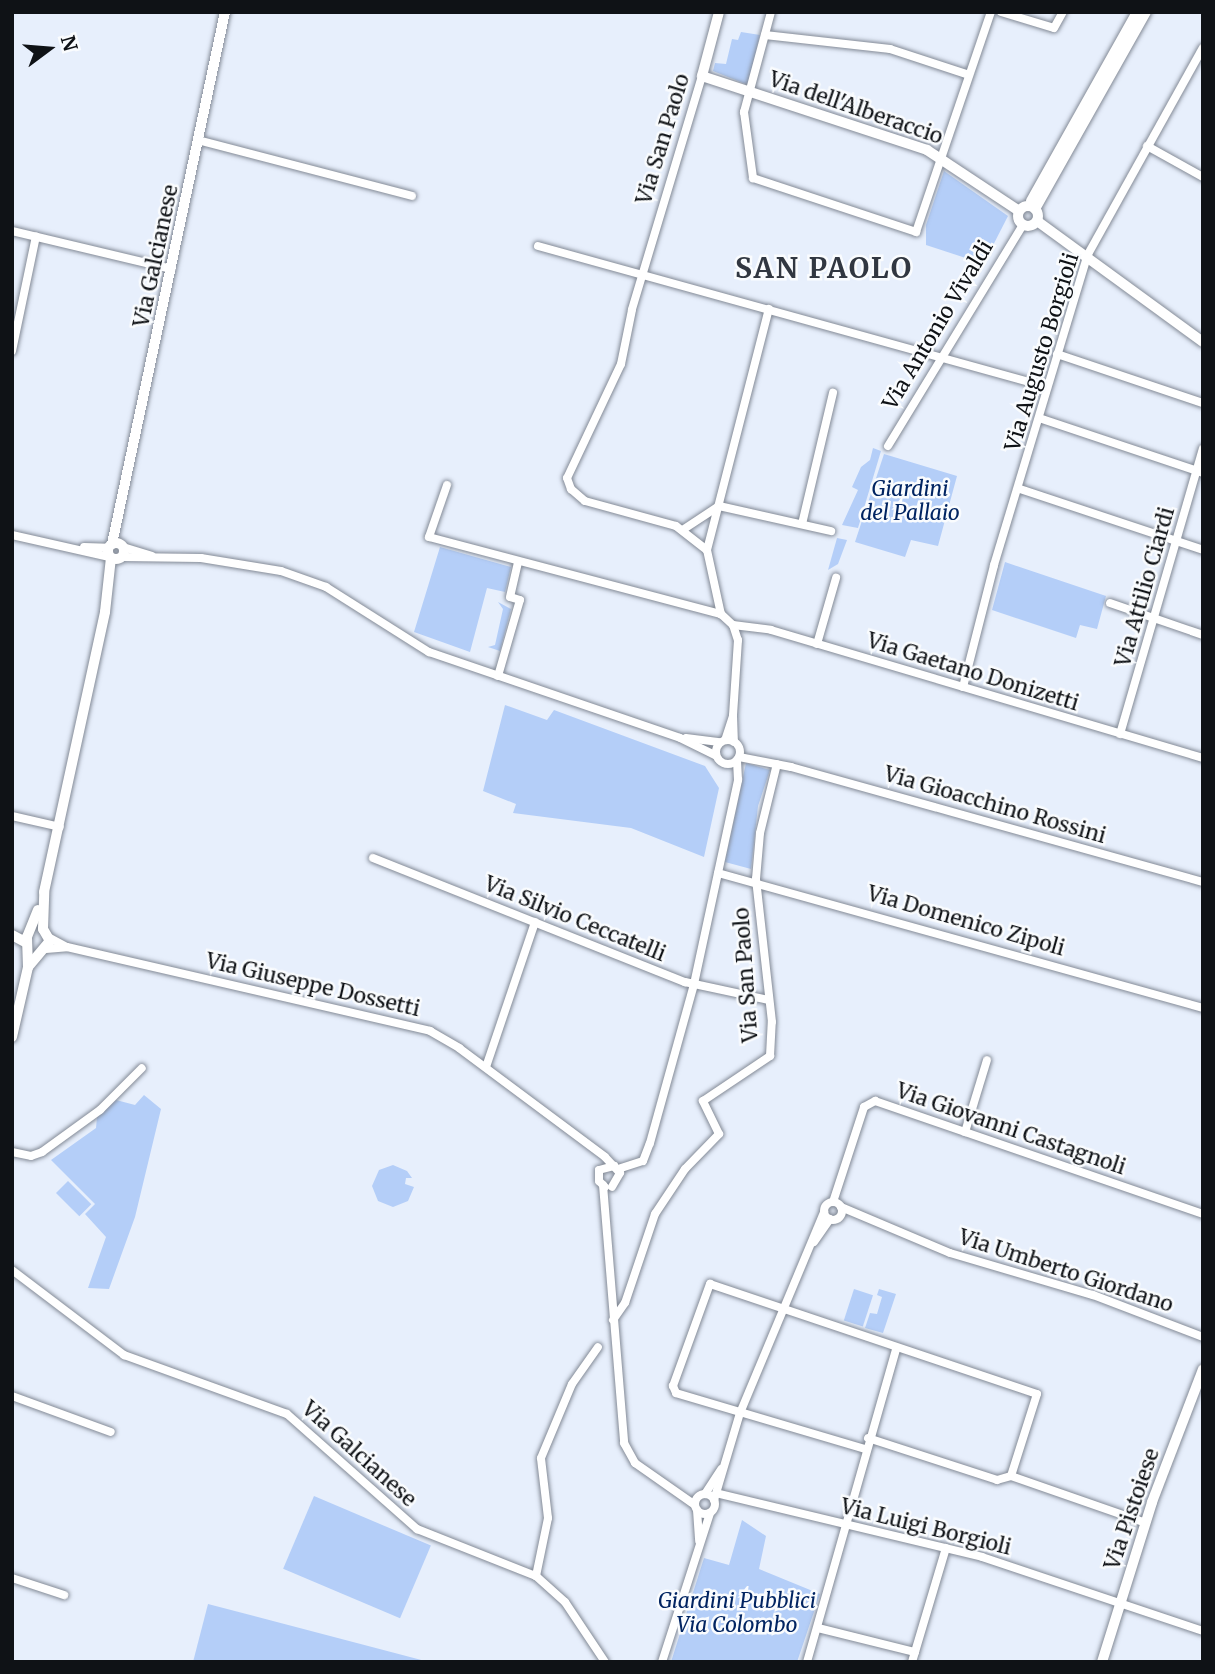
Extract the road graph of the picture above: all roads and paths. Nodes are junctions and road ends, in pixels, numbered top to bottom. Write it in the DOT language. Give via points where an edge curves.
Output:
graph roads {
  1 [pos="225,12"];
  2 [pos="719,12"];
  3 [pos="771,12"];
  4 [pos="991,12"];
  5 [pos="1001,12"];
  6 [pos="1063,12"];
  7 [pos="1137,12"];
  8 [pos="1146,12"];
  9 [pos="765,35"];
  10 [pos="1201,53"];
  11 [pos="969,75"];
  12 [pos="702,76"];
  13 [pos="748,91"];
  14 [pos="201,141"];
  15 [pos="1147,146"];
  16 [pos="940,156"];
  17 [pos="1203,177"];
  18 [pos="412,196"];
  19 [pos="1032,207"];
  20 [pos="1018,211"];
  21 [pos="1037,221"];
  22 [pos="1023,225"];
  23 [pos="12,231"];
  24 [pos="36,236"];
  25 [pos="538,246"];
  26 [pos="1087,256"];
  27 [pos="172,269"];
  28 [pos="642,276"];
  29 [pos="769,309"];
  30 [pos="1203,342"];
  31 [pos="12,350"];
  32 [pos="1057,354"];
  33 [pos="939,356"];
  34 [pos="1047,387"];
  35 [pos="833,393"];
  36 [pos="1203,403"];
  37 [pos="1039,418"];
  38 [pos="888,446"];
  39 [pos="1203,449"];
  40 [pos="1199,472"];
  41 [pos="447,485"];
  42 [pos="1020,489"];
  43 [pos="719,506"];
  44 [pos="802,524"];
  45 [pos="684,530"];
  46 [pos="831,531"];
  47 [pos="12,535"];
  48 [pos="1177,541"];
  49 [pos="707,550"];
  50 [pos="1203,550"];
  51 [pos="116,552"];
  52 [pos="518,562"];
  53 [pos="836,578"];
  54 [pos="1110,603"];
  55 [pos="721,614"];
  56 [pos="1154,618"];
  57 [pos="733,625"];
  58 [pos="1203,635"];
  59 [pos="817,644"];
  60 [pos="498,677"];
  61 [pos="963,687"];
  62 [pos="733,716"];
  63 [pos="1120,734"];
  64 [pos="680,738"];
  65 [pos="722,741"];
  66 [pos="734,742"];
  67 [pos="715,755"];
  68 [pos="1203,758"];
  69 [pos="738,759"];
  70 [pos="777,764"];
  71 [pos="727,765"];
  72 [pos="735,791"];
  73 [pos="12,816"];
  74 [pos="60,827"];
  75 [pos="373,858"];
  76 [pos="718,873"];
  77 [pos="1203,881"];
  78 [pos="757,884"];
  79 [pos="535,922"];
  80 [pos="12,934"];
  81 [pos="35,937"];
  82 [pos="67,947"];
  83 [pos="43,951"];
  84 [pos="28,967"];
  85 [pos="694,984"];
  86 [pos="768,1000"];
  87 [pos="1203,1007"];
  88 [pos="12,1037"];
  89 [pos="987,1060"];
  90 [pos="486,1067"];
  91 [pos="142,1068"];
  92 [pos="965,1132"];
  93 [pos="12,1152"];
  94 [pos="597,1153"];
  95 [pos="616,1168"];
  96 [pos="600,1170"];
  97 [pos="607,1186"];
  98 [pos="837,1204"];
  99 [pos="1203,1214"];
  100 [pos="827,1216"];
  101 [pos="12,1270"];
  102 [pos="785,1310"];
  103 [pos="613,1320"];
  104 [pos="1203,1336"];
  105 [pos="598,1347"];
  106 [pos="896,1349"];
  107 [pos="1203,1369"];
  108 [pos="12,1396"];
  109 [pos="740,1413"];
  110 [pos="111,1432"];
  111 [pos="868,1438"];
  112 [pos="865,1449"];
  113 [pos="728,1454"];
  114 [pos="1011,1476"];
  115 [pos="683,1495"];
  116 [pos="702,1495"];
  117 [pos="717,1497"];
  118 [pos="696,1508"];
  119 [pos="710,1513"];
  120 [pos="844,1523"];
  121 [pos="1146,1523"];
  122 [pos="699,1548"];
  123 [pos="946,1548"];
  124 [pos="537,1576"];
  125 [pos="12,1578"];
  126 [pos="64,1595"];
  127 [pos="1121,1602"];
  128 [pos="818,1628"];
  129 [pos="1203,1631"];
  130 [pos="592,1642"];
  131 [pos="915,1651"];
  132 [pos="598,1662"];
  133 [pos="605,1662"];
  134 [pos="662,1662"];
  135 [pos="807,1662"];
  136 [pos="912,1662"];
  137 [pos="1102,1662"];
  1 -- 14 [label="street, Via Galcianese"];
  2 -- 12 [label="street, Via San Paolo"];
  3 -- 9 [label="street, Via dell'Alberaccio"];
  4 -- 11 [label="street"];
  5 -- 6 [label="street" via="1054,28"];
  7 -- 19 [label="street"];
  8 -- 19 [label="street"];
  9 -- 11 [label="street" via="890,49"];
  9 -- 13 [label="street, Via dell'Alberaccio"];
  10 -- 15 [label="street, Via Augusto Borgioli"];
  11 -- 16 [label="street"];
  12 -- 13 [label="street, Via dell'Alberaccio"];
  12 -- 28 [label="street, Via San Paolo"];
  13 -- 16 [label="street, Via dell'Alberaccio"];
  13 -- 16 [label="street" via="743,118 753,178 916,232"];
  14 -- 18 [label="street"];
  14 -- 27 [label="street, Via Galcianese"];
  15 -- 17 [label="street"];
  15 -- 26 [label="street, Via Augusto Borgioli"];
  16 -- 20 [label="street, Via dell'Alberaccio"];
  19 -- 20 [label="street"];
  19 -- 21 [label="street"];
  20 -- 22 [label="street"];
  21 -- 22 [label="street"];
  21 -- 26 [label="street"];
  22 -- 33 [label="street, Via Antonio Vivaldi"];
  23 -- 24 [label="street"];
  24 -- 27 [label="street"];
  24 -- 31 [label="street"];
  25 -- 28 [label="street"];
  26 -- 30 [label="street"];
  26 -- 32 [label="street, Via Augusto Borgioli"];
  27 -- 51 [label="street, Via Galcianese" via="121,508"];
  28 -- 29 [label="street"];
  28 -- 45 [label="street, Via San Paolo" via="611,394 570,469 568,484 585,501 600,507"];
  29 -- 33 [label="street"];
  29 -- 43 [label="street"];
  32 -- 34 [label="street, Via Augusto Borgioli"];
  32 -- 36 [label="street"];
  33 -- 34 [label="street"];
  33 -- 38 [label="street, Via Antonio Vivaldi"];
  34 -- 37 [label="street, Via Augusto Borgioli"];
  35 -- 44 [label="street"];
  37 -- 40 [label="street"];
  37 -- 42 [label="street, Via Augusto Borgioli"];
  39 -- 40 [label="street, Via Attilio Ciardi"];
  40 -- 48 [label="street, Via Attilio Ciardi"];
  41 -- 52 [label="street" via="429,537"];
  42 -- 48 [label="street"];
  42 -- 61 [label="street, Via Augusto Borgioli" via="994,565"];
  43 -- 44 [label="street"];
  43 -- 45 [label="street"];
  43 -- 49 [label="street"];
  44 -- 46 [label="street"];
  45 -- 49 [label="street, Via San Paolo"];
  47 -- 51 [label="street"];
  48 -- 50 [label="street"];
  48 -- 56 [label="street, Via Attilio Ciardi"];
  49 -- 55 [label="street"];
  51 -- 60 [label="street" via="236,561 281,571 326,587 429,652"];
  51 -- 74 [label="street, Via Galcianese"];
  52 -- 55 [label="street"];
  52 -- 60 [label="street" via="510,597 520,600"];
  53 -- 59 [label="street"];
  54 -- 56 [label="street"];
  55 -- 57 [label="street"];
  56 -- 58 [label="street"];
  56 -- 63 [label="street, Via Attilio Ciardi"];
  57 -- 59 [label="street, Via Gaetano Donizetti" via="743,623"];
  57 -- 62 [label="street" via="738,651"];
  59 -- 61 [label="street, Via Gaetano Donizetti"];
  60 -- 64 [label="street"];
  61 -- 63 [label="street, Via Gaetano Donizetti"];
  62 -- 65 [label="street"];
  62 -- 66 [label="street"];
  63 -- 68 [label="street, Via Gaetano Donizetti"];
  64 -- 65 [label="street"];
  64 -- 67 [label="street"];
  65 -- 66 [label="street"];
  65 -- 67 [label="street"];
  66 -- 69 [label="street"];
  67 -- 71 [label="street"];
  69 -- 70 [label="street"];
  69 -- 71 [label="street"];
  69 -- 72 [label="street"];
  70 -- 77 [label="street, Via Gioacchino Rossini"];
  70 -- 78 [label="street, Via San Paolo" via="760,833"];
  71 -- 72 [label="street"];
  72 -- 76 [label="street"];
  73 -- 74 [label="street"];
  74 -- 81 [label="street, Via Galcianese"];
  75 -- 79 [label="street, Via Silvio Ceccatelli"];
  76 -- 78 [label="street, Via Domenico Zipoli"];
  76 -- 85 [label="street"];
  78 -- 86 [label="street, Via San Paolo"];
  78 -- 87 [label="street, Via Domenico Zipoli"];
  79 -- 85 [label="street, Via Silvio Ceccatelli"];
  79 -- 90 [label="street"];
  80 -- 81 [label="street"];
  81 -- 82 [label="street, Via Giuseppe Dossetti"];
  81 -- 83 [label="street"];
  81 -- 83 [label="street, Via Galcianese"];
  81 -- 84 [label="street, Via Galcianese"];
  82 -- 83 [label="street, Via Giuseppe Dossetti"];
  82 -- 90 [label="street, Via Giuseppe Dossetti" via="393,1019 442,1037"];
  83 -- 84 [label="street, Via Galcianese"];
  84 -- 88 [label="street, Via Galcianese"];
  85 -- 86 [label="street, Via Silvio Ceccatelli"];
  85 -- 95 [label="street" via="646,1155 636,1165"];
  86 -- 103 [label="street, Via San Paolo" via="769,1059 703,1101 719,1134 685,1169 655,1214 625,1303"];
  89 -- 92 [label="street"];
  90 -- 94 [label="street, Via Giuseppe Dossetti"];
  91 -- 93 [label="street" via="100,1110 42,1152 31,1156"];
  92 -- 98 [label="street, Via Giovanni Castagnoli" via="868,1101"];
  92 -- 99 [label="street, Via Giovanni Castagnoli"];
  94 -- 95 [label="street, Via Giuseppe Dossetti"];
  94 -- 96 [label="street"];
  95 -- 96 [label="street"];
  95 -- 97 [label="street" via="620,1180"];
  96 -- 97 [label="street"];
  97 -- 103 [label="street"];
  98 -- 100 [label="street"];
  98 -- 100 [label="street" via="839,1217"];
  98 -- 104 [label="street, Via Umberto Giordano" via="950,1253 1093,1295"];
  100 -- 102 [label="street"];
  101 -- 124 [label="street, Via Galcianese" via="115,1351 287,1415 417,1529"];
  102 -- 106 [label="street"];
  102 -- 109 [label="street"];
  102 -- 109 [label="street" via="710,1284 674,1389"];
  103 -- 115 [label="street" via="624,1443 635,1464"];
  105 -- 124 [label="street" via="572,1384 541,1458 548,1518"];
  106 -- 111 [label="street"];
  106 -- 114 [label="street" via="1037,1394"];
  107 -- 121 [label="street, Via Pistoiese"];
  108 -- 110 [label="street"];
  109 -- 112 [label="street"];
  109 -- 113 [label="street"];
  111 -- 112 [label="street"];
  111 -- 114 [label="street" via="997,1480"];
  112 -- 120 [label="street"];
  113 -- 116 [label="street"];
  113 -- 117 [label="street"];
  114 -- 121 [label="street"];
  115 -- 116 [label="street"];
  115 -- 118 [label="street"];
  116 -- 117 [label="street"];
  116 -- 118 [label="street"];
  117 -- 119 [label="street"];
  117 -- 120 [label="street, Via Luigi Borgioli"];
  118 -- 119 [label="street"];
  118 -- 122 [label="street"];
  119 -- 122 [label="street"];
  120 -- 123 [label="street, Via Luigi Borgioli"];
  120 -- 128 [label="street"];
  121 -- 127 [label="street, Via Pistoiese"];
  122 -- 134 [label="street"];
  123 -- 127 [label="street, Via Luigi Borgioli"];
  123 -- 131 [label="street"];
  124 -- 130 [label="street, Via Galcianese" via="565,1602"];
  125 -- 126 [label="street"];
  127 -- 129 [label="street, Via Luigi Borgioli"];
  127 -- 137 [label="street, Via Pistoiese"];
  128 -- 131 [label="street"];
  128 -- 135 [label="street"];
  130 -- 132 [label="street, Via Galcianese"];
  130 -- 133 [label="street, Via Galcianese"];
  131 -- 136 [label="street"];
}
